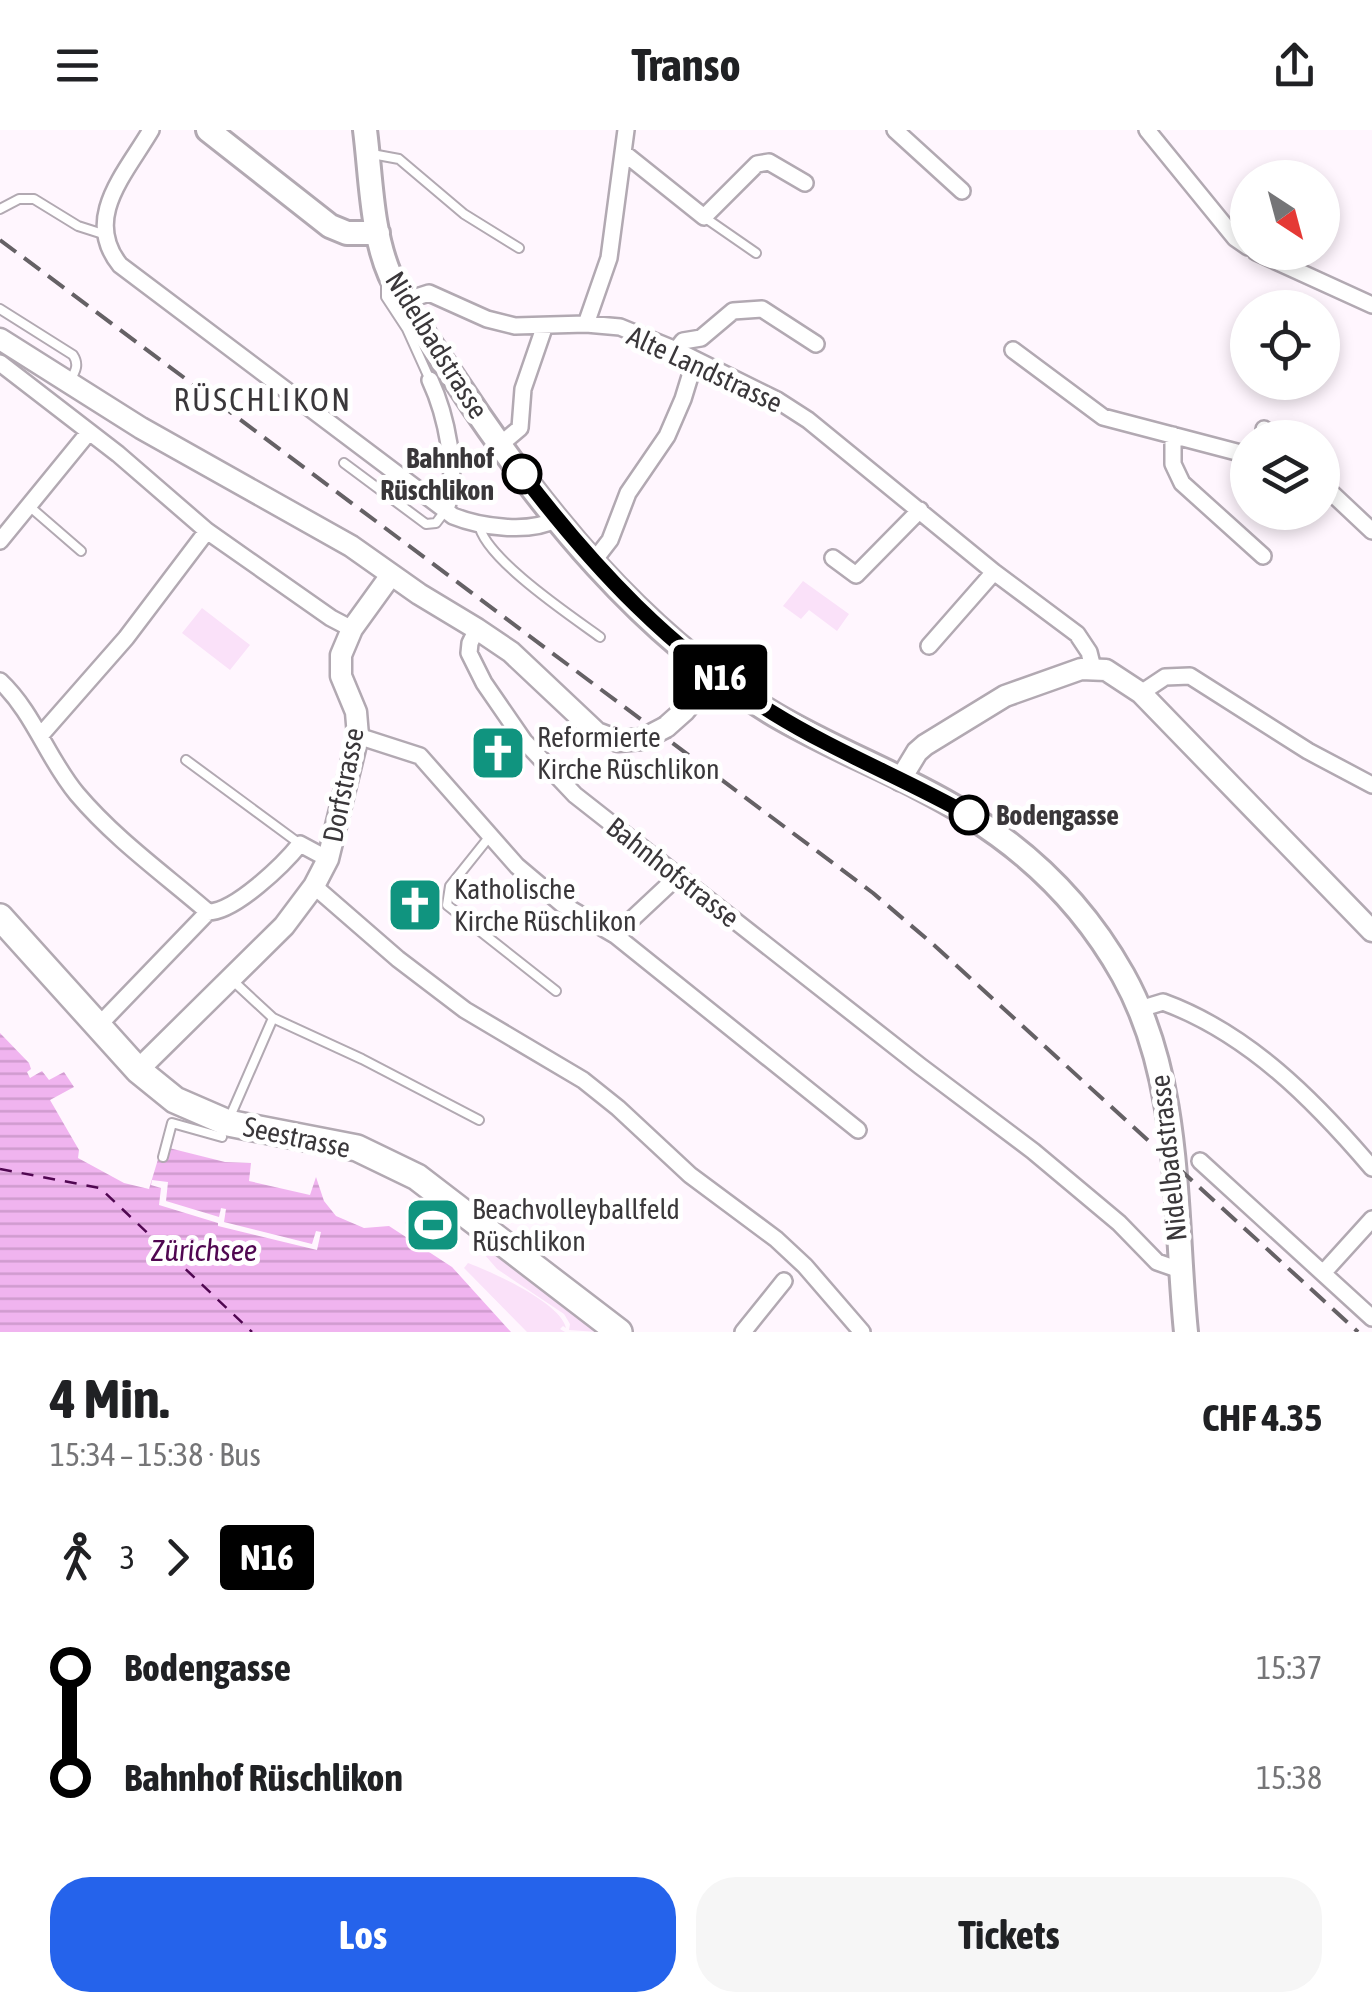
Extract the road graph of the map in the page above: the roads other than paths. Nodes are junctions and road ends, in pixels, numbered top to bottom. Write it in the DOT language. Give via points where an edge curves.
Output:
graph roads {
  1 [pos="151,130"];
  2 [pos="208,130"];
  3 [pos="364,130"];
  4 [pos="626,130"];
  5 [pos="895,130"];
  6 [pos="1147,130"];
  7 [pos="624,153"];
  8 [pos="368,154"];
  9 [pos="805,183"];
  10 [pos="962,191"];
  11 [pos="0,210"];
  12 [pos="704,217"];
  13 [pos="1230,232"];
  14 [pos="378,233"];
  15 [pos="103,234"];
  16 [pos="519,248"];
  17 [pos="756,253"];
  18 [pos="1295,270"];
  19 [pos="389,272"];
  20 [pos="404,301"];
  21 [pos="1372,305"];
  22 [pos="0,309"];
  23 [pos="586,324"];
  24 [pos="544,328"];
  25 [pos="0,339"];
  26 [pos="816,344"];
  27 [pos="676,350"];
  28 [pos="1013,350"];
  29 [pos="695,360"];
  30 [pos="0,363"];
  31 [pos="430,380"];
  32 [pos="68,384"];
  33 [pos="89,432"];
  34 [pos="1173,435"];
  35 [pos="501,444"];
  36 [pos="1230,449"];
  37 [pos="344,463"];
  38 [pos="1340,501"];
  39 [pos="29,506"];
  40 [pos="920,510"];
  41 [pos="444,511"];
  42 [pos="556,518"];
  43 [pos="479,524"];
  44 [pos="207,531"];
  45 [pos="1372,531"];
  46 [pos="0,541"];
  47 [pos="81,551"];
  48 [pos="1263,556"];
  49 [pos="833,558"];
  50 [pos="592,562"];
  51 [pos="994,572"];
  52 [pos="392,575"];
  53 [pos="352,629"];
  54 [pos="478,629"];
  55 [pos="600,637"];
  56 [pos="929,646"];
  57 [pos="1093,668"];
  58 [pos="715,674"];
  59 [pos="0,681"];
  60 [pos="1141,693"];
  61 [pos="40,736"];
  62 [pos="358,736"];
  63 [pos="186,760"];
  64 [pos="900,780"];
  65 [pos="1372,786"];
  66 [pos="490,836"];
  67 [pos="300,844"];
  68 [pos="328,858"];
  69 [pos="678,876"];
  70 [pos="314,886"];
  71 [pos="208,912"];
  72 [pos="0,917"];
  73 [pos="1372,931"];
  74 [pos="614,935"];
  75 [pos="231,979"];
  76 [pos="556,991"];
  77 [pos="1140,1009"];
  78 [pos="273,1018"];
  79 [pos="98,1025"];
  80 [pos="138,1070"];
  81 [pos="479,1120"];
  82 [pos="225,1130"];
  83 [pos="858,1130"];
  84 [pos="163,1157"];
  85 [pos="1200,1161"];
  86 [pos="1372,1168"];
  87 [pos="1372,1219"];
  88 [pos="1180,1270"];
  89 [pos="1324,1272"];
  90 [pos="784,1281"];
  91 [pos="1372,1318"];
  92 [pos="619,1332"];
  93 [pos="744,1332"];
  94 [pos="862,1332"];
  95 [pos="1186,1332"];
  1 -- 15 [label="street" via="106,208"];
  2 -- 14 [label="main road" via="330,226"];
  3 -- 8 [label="main road, Nidelbadstrasse"];
  4 -- 7 [label="street"];
  5 -- 10 [label="street"];
  6 -- 13 [label="street"];
  7 -- 12 [label="street"];
  7 -- 23 [label="street" via="609,258"];
  8 -- 14 [label="main road, Nidelbadstrasse"];
  8 -- 16 [label="lane" via="400,159 464,214"];
  9 -- 12 [label="street" via="769,162 757,164"];
  11 -- 15 [label="lane" via="34,199"];
  12 -- 17 [label="lane"];
  14 -- 19 [label="main road, Nidelbadstrasse"];
  15 -- 41 [label="street" via="120,265"];
  18 -- 21 [label="street"];
  19 -- 20 [label="main road, Nidelbadstrasse"];
  19 -- 31 [label="lane" via="386,297"];
  20 -- 24 [label="street, Alte Landstrasse" via="430,293 486,319"];
  20 -- 35 [label="main road, Nidelbadstrasse"];
  22 -- 32 [label="lane" via="73,355 76,371"];
  23 -- 24 [label="street, Alte Landstrasse"];
  23 -- 27 [label="street, Alte Landstrasse" via="620,327"];
  24 -- 35 [label="street" via="522,388 520,428"];
  25 -- 32 [label="street"];
  26 -- 27 [label="street" via="762,308 733,311"];
  27 -- 29 [label="street, Alte Landstrasse"];
  28 -- 34 [label="street" via="1103,417"];
  29 -- 40 [label="street, Alte Landstrasse" via="808,420"];
  29 -- 50 [label="street" via="666,436"];
  30 -- 33 [label="street"];
  31 -- 41 [label="street" via="450,452"];
  32 -- 52 [label="street"];
  33 -- 39 [label="street"];
  33 -- 44 [label="street"];
  34 -- 36 [label="street"];
  34 -- 48 [label="street" via="1182,483"];
  35 -- 42 [label="main road, Nidelbadstrasse"];
  37 -- 41 [label="lane" via="426,524"];
  38 -- 45 [label="street"];
  39 -- 46 [label="street"];
  39 -- 47 [label="lane"];
  40 -- 49 [label="street" via="856,575"];
  40 -- 51 [label="street, Alte Landstrasse"];
  41 -- 43 [label="street"];
  42 -- 43 [label="street" via="536,526"];
  42 -- 50 [label="main road, Nidelbadstrasse"];
  43 -- 55 [label="lane" via="484,541 533,587"];
  44 -- 53 [label="street"];
  44 -- 61 [label="street"];
  50 -- 58 [label="main road, Nidelbadstrasse"];
  51 -- 56 [label="street"];
  51 -- 57 [label="street, Alte Landstrasse" via="1077,634"];
  52 -- 53 [label="street, Dorfstrasse"];
  52 -- 54 [label="street"];
  53 -- 62 [label="street, Dorfstrasse" via="341,676"];
  54 -- 58 [label="street, bridge" via="590,729 618,742 666,727"];
  54 -- 69 [label="street, Bahnhofstrasse" via="470,658 524,741 575,795"];
  57 -- 60 [label="street"];
  57 -- 64 [label="street" via="980,710 916,752"];
  58 -- 64 [label="main road, Nidelbadstrasse" via="778,716"];
  59 -- 61 [label="street"];
  60 -- 65 [label="street" via="1165,677 1190,676"];
  60 -- 73 [label="street"];
  61 -- 71 [label="street" via="104,824"];
  62 -- 66 [label="street" via="420,756"];
  62 -- 68 [label="street, Dorfstrasse"];
  63 -- 67 [label="lane"];
  64 -- 77 [label="main road, Nidelbadstrasse" via="969,815 1057,885 1107,950"];
  66 -- 74 [label="street" via="562,904"];
  66 -- 76 [label="lane" via="450,886 447,905"];
  67 -- 68 [label="street"];
  67 -- 71 [label="street" via="240,899"];
  68 -- 70 [label="street, Dorfstrasse"];
  69 -- 74 [label="street"];
  69 -- 88 [label="street, Bahnhofstrasse" via="1033,1151 1157,1262"];
  70 -- 75 [label="street, Dorfstrasse"];
  70 -- 94 [label="street" via="465,1010 618,1108 690,1175 776,1239"];
  71 -- 79 [label="street"];
  72 -- 79 [label="main road, Seestrasse"];
  74 -- 83 [label="street"];
  75 -- 78 [label="lane"];
  75 -- 80 [label="street, Dorfstrasse"];
  77 -- 86 [label="street" via="1163,1002 1214,1026 1304,1093"];
  77 -- 88 [label="main road, Nidelbadstrasse" via="1168,1120"];
  78 -- 81 [label="lane"];
  78 -- 82 [label="lane"];
  79 -- 80 [label="main road, Seestrasse"];
  80 -- 82 [label="main road, Seestrasse"];
  82 -- 84 [label="lane" via="172,1123"];
  82 -- 92 [label="main road, Seestrasse" via="357,1148 389,1161"];
  85 -- 89 [label="street"];
  87 -- 89 [label="street"];
  88 -- 95 [label="main road"];
  89 -- 91 [label="street"];
  90 -- 93 [label="street"];
}
